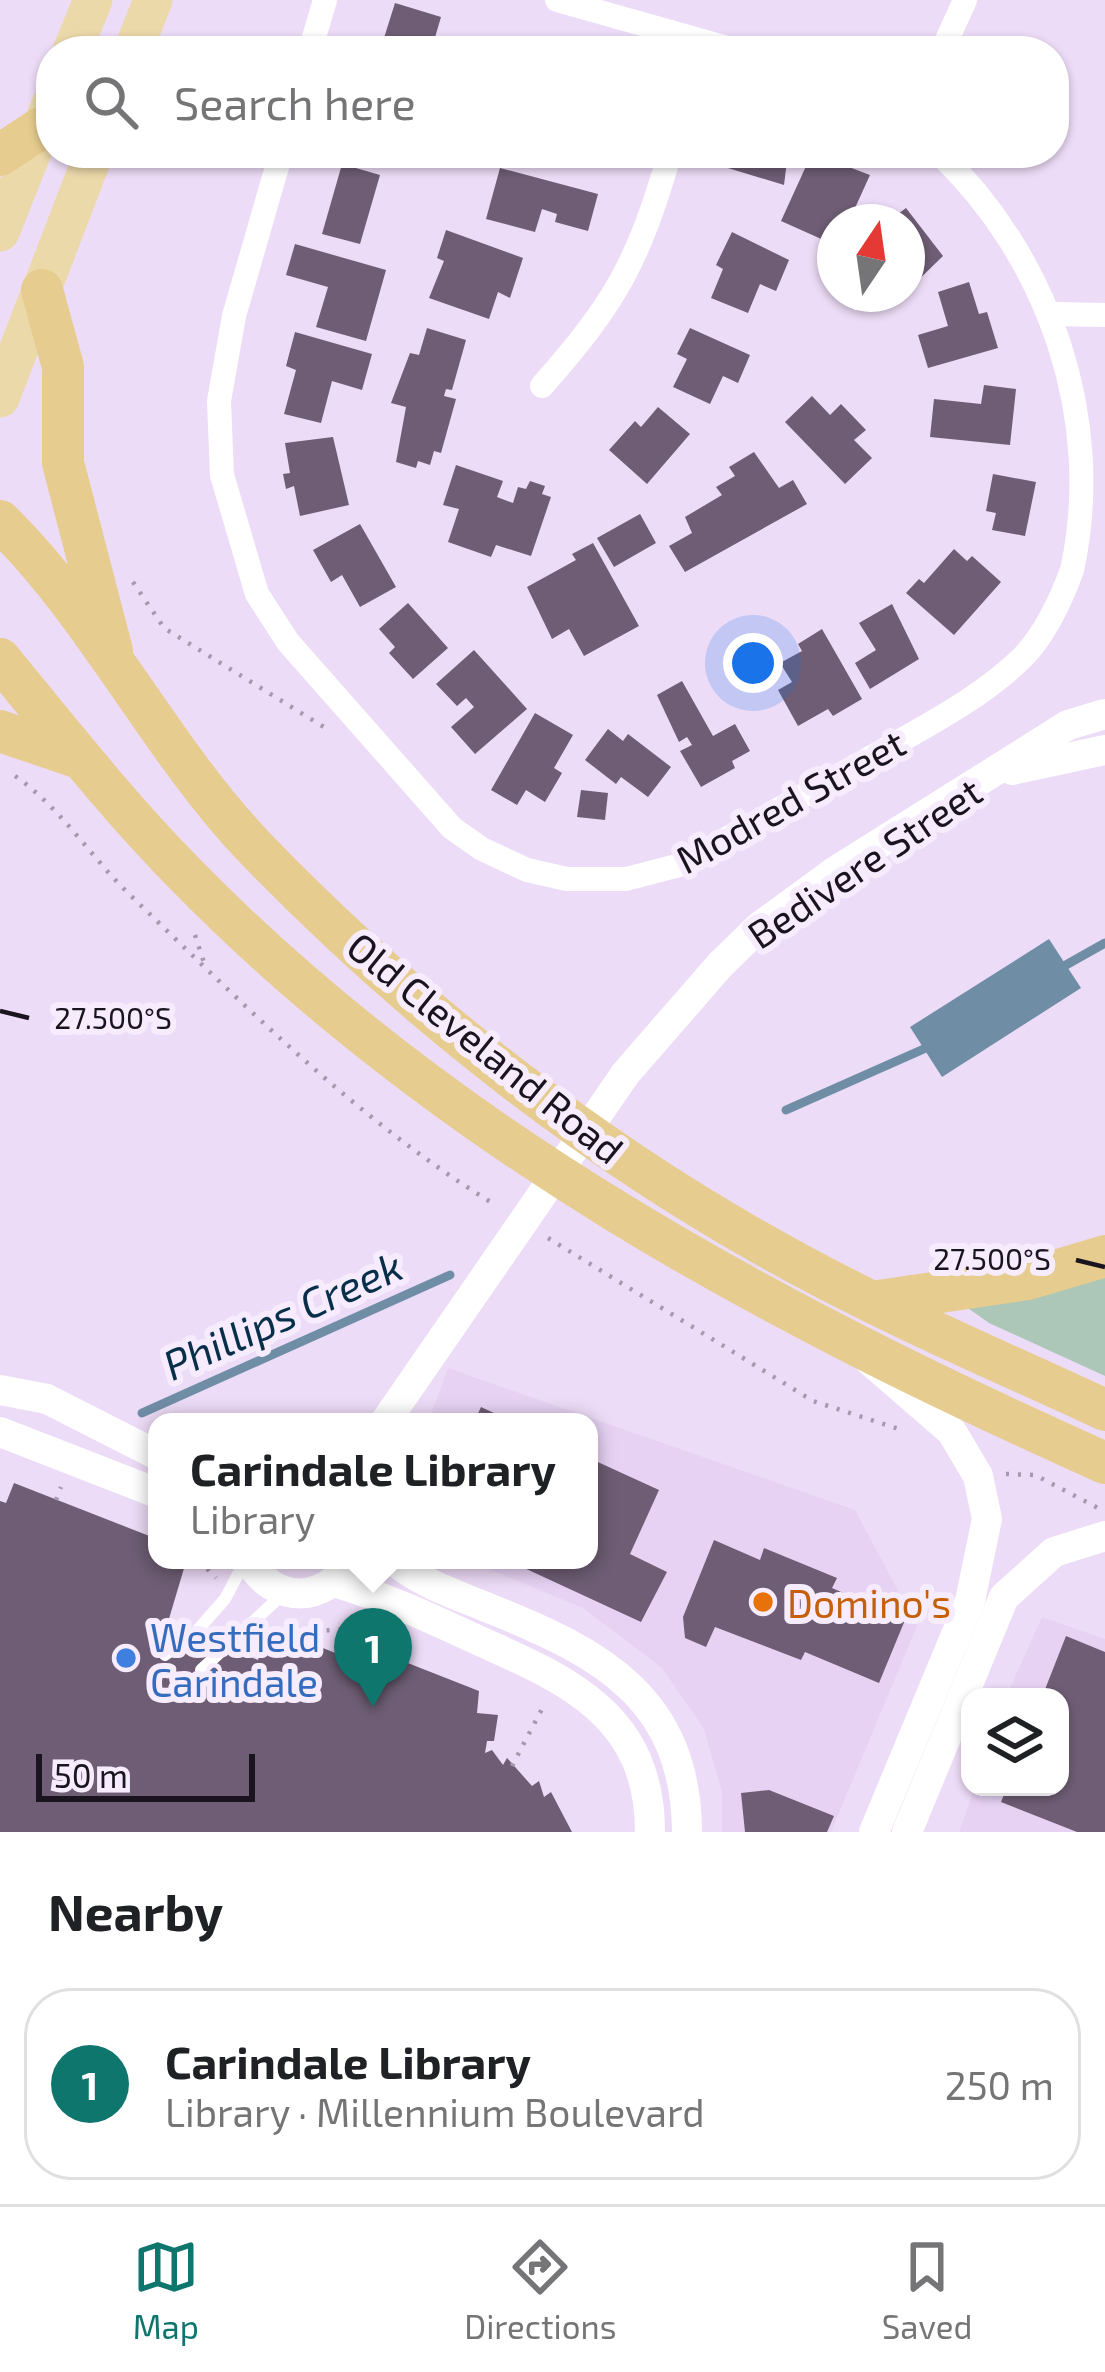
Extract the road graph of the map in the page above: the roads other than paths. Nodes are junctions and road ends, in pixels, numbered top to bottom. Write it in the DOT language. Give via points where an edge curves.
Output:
graph roads {
  1 [pos="93,0"];
  2 [pos="153,0"];
  3 [pos="325,0"];
  4 [pos="557,0"];
  5 [pos="965,0"];
  6 [pos="78,36"];
  7 [pos="139,36"];
  8 [pos="314,36"];
  9 [pos="670,36"];
  10 [pos="949,36"];
  11 [pos="36,124"];
  12 [pos="36,141"];
  13 [pos="0,155"];
  14 [pos="88,168"];
  15 [pos="276,168"];
  16 [pos="665,168"];
  17 [pos="952,168"];
  18 [pos="0,232"];
  19 [pos="42,290"];
  20 [pos="1055,314"];
  21 [pos="1105,315"];
  22 [pos="542,386"];
  23 [pos="0,398"];
  24 [pos="0,521"];
  25 [pos="0,659"];
  26 [pos="115,664"];
  27 [pos="1105,714"];
  28 [pos="0,731"];
  29 [pos="1105,750"];
  30 [pos="83,760"];
  31 [pos="994,774"];
  32 [pos="1105,1256"];
  33 [pos="872,1302"];
  34 [pos="862,1353"];
  35 [pos="0,1390"];
  36 [pos="1105,1410"];
  37 [pos="387,1413"];
  38 [pos="0,1432"];
  39 [pos="148,1450"];
  40 [pos="1105,1463"];
  41 [pos="148,1490"];
  42 [pos="1105,1536"];
  43 [pos="243,1569"];
  44 [pos="255,1569"];
  45 [pos="408,1569"];
  46 [pos="342,1571"];
  47 [pos="284,1593"];
  48 [pos="165,1655"];
  49 [pos="201,1670"];
  50 [pos="650,1832"];
  51 [pos="687,1832"];
  52 [pos="874,1832"];
  53 [pos="907,1832"];
  1 -- 6 [label="main road"];
  2 -- 7 [label="main road"];
  3 -- 8 [label="street"];
  4 -- 9 [label="street"];
  5 -- 10 [label="street"];
  11 -- 13 [label="highway"];
  12 -- 18 [label="main road"];
  14 -- 19 [label="main road"];
  15 -- 20 [label="street, Modred Street" via="219,401 223,476 257,594 288,642 452,828 527,870 567,879 626,879 680,866 980,695 1027,653 1060,602 1083,544 1094,473 1092,411"];
  16 -- 22 [label="street" via="628,276"];
  17 -- 20 [label="street, Modred Street" via="996,214"];
  19 -- 23 [label="main road"];
  19 -- 26 [label="highway" via="63,367 63,464"];
  20 -- 21 [label="street"];
  24 -- 26 [label="highway, Old Cleveland Road"];
  25 -- 30 [label="highway, Old Cleveland Road"];
  26 -- 33 [label="highway, Old Cleveland Road" via="191,777 388,976 478,1051 709,1214"];
  27 -- 31 [label="street, Bedivere Street" via="1068,725"];
  28 -- 30 [label="highway"];
  29 -- 31 [label="street, Bedivere Street"];
  30 -- 34 [label="highway, Old Cleveland Road" via="184,874 393,1058 646,1232"];
  31 -- 37 [label="street, Bedivere Street" via="759,927 663,1024"];
  32 -- 33 [label="highway" via="1028,1279"];
  33 -- 36 [label="highway, Old Cleveland Road"];
  34 -- 40 [label="highway, Old Cleveland Road"];
  34 -- 52 [label="street" via="952,1432 979,1476 987,1519 970,1601"];
  35 -- 39 [label="street" via="47,1399"];
  38 -- 41 [label="street"];
  42 -- 53 [label="street" via="1054,1552 1004,1598"];
  43 -- 48 [label="lane" via="195,1633"];
  44 -- 47 [label="street"];
  45 -- 51 [label="street" via="583,1647 617,1672 670,1743"];
  46 -- 47 [label="street" via="302,1595"];
  46 -- 50 [label="street" via="590,1697 624,1735 639,1767"];
  47 -- 49 [label="lane"];
}
